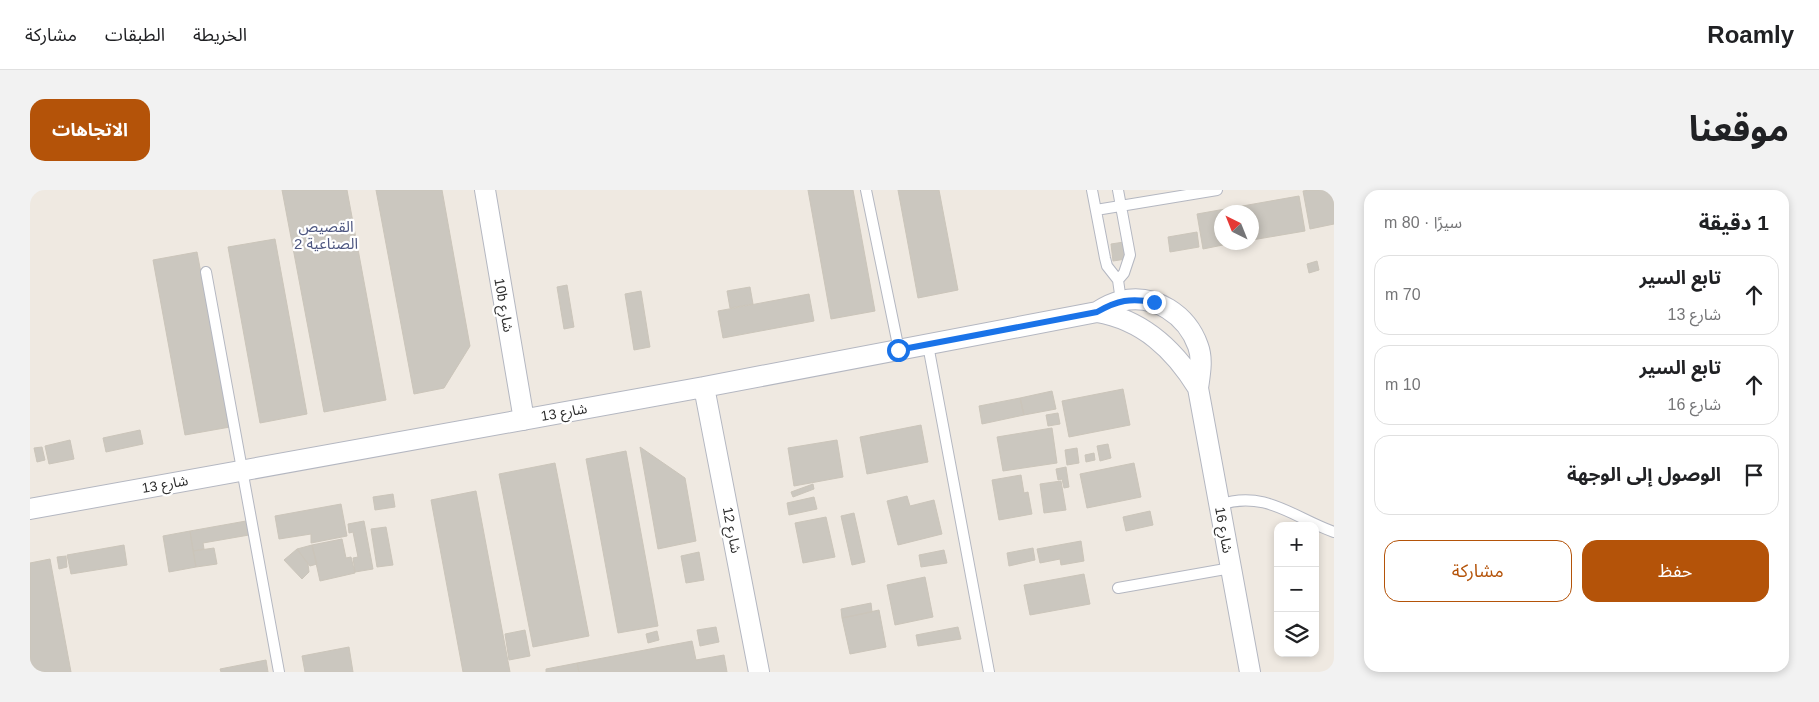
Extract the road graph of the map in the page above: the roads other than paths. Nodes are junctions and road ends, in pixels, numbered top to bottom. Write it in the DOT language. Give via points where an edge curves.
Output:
graph roads {
  1 [pos="485,190"];
  2 [pos="866,190"];
  3 [pos="1092,190"];
  4 [pos="1118,190"];
  5 [pos="1216,190"];
  6 [pos="1121,205"];
  7 [pos="1096,210"];
  8 [pos="206,272"];
  9 [pos="1118,280"];
  10 [pos="1121,301"];
  11 [pos="1097,312"];
  12 [pos="1139,326"];
  13 [pos="928,345"];
  14 [pos="898,350"];
  15 [pos="704,387"];
  16 [pos="1198,388"];
  17 [pos="524,420"];
  18 [pos="242,470"];
  19 [pos="1219,505"];
  20 [pos="30,509"];
  21 [pos="1334,532"];
  22 [pos="1231,568"];
  23 [pos="1118,588"];
  24 [pos="279,672"];
  25 [pos="759,672"];
  26 [pos="989,672"];
  27 [pos="1250,672"];
  1 -- 17 [label="street, 10b شارع"];
  2 -- 14 [label="lane"];
  3 -- 7 [label="lane"];
  4 -- 6 [label="lane"];
  5 -- 6 [label="lane"];
  6 -- 7 [label="lane"];
  6 -- 9 [label="lane" via="1130,255"];
  7 -- 9 [label="lane" via="1107,266"];
  8 -- 18 [label="lane"];
  9 -- 10 [label="lane"];
  10 -- 11 [label="street, شارع 13"];
  10 -- 16 [label="street, شارع 16" via="1154,302 1173,312 1189,327 1198,347 1201,369"];
  11 -- 12 [label="street, شارع 13" via="1126,319"];
  11 -- 13 [label="street, شارع 13"];
  12 -- 16 [label="street, شارع 16" via="1173,353"];
  13 -- 14 [label="street, شارع 13"];
  13 -- 26 [label="lane"];
  14 -- 15 [label="street, شارع 13"];
  15 -- 17 [label="street, شارع 13"];
  15 -- 25 [label="street, شارع 12"];
  16 -- 19 [label="street, شارع 16"];
  17 -- 18 [label="street, شارع 13"];
  18 -- 20 [label="street, شارع 13"];
  18 -- 24 [label="lane"];
  19 -- 21 [label="lane" via="1245,500 1264,502"];
  19 -- 22 [label="street, شارع 16"];
  22 -- 23 [label="lane"];
  22 -- 27 [label="street, شارع 16"];
}
